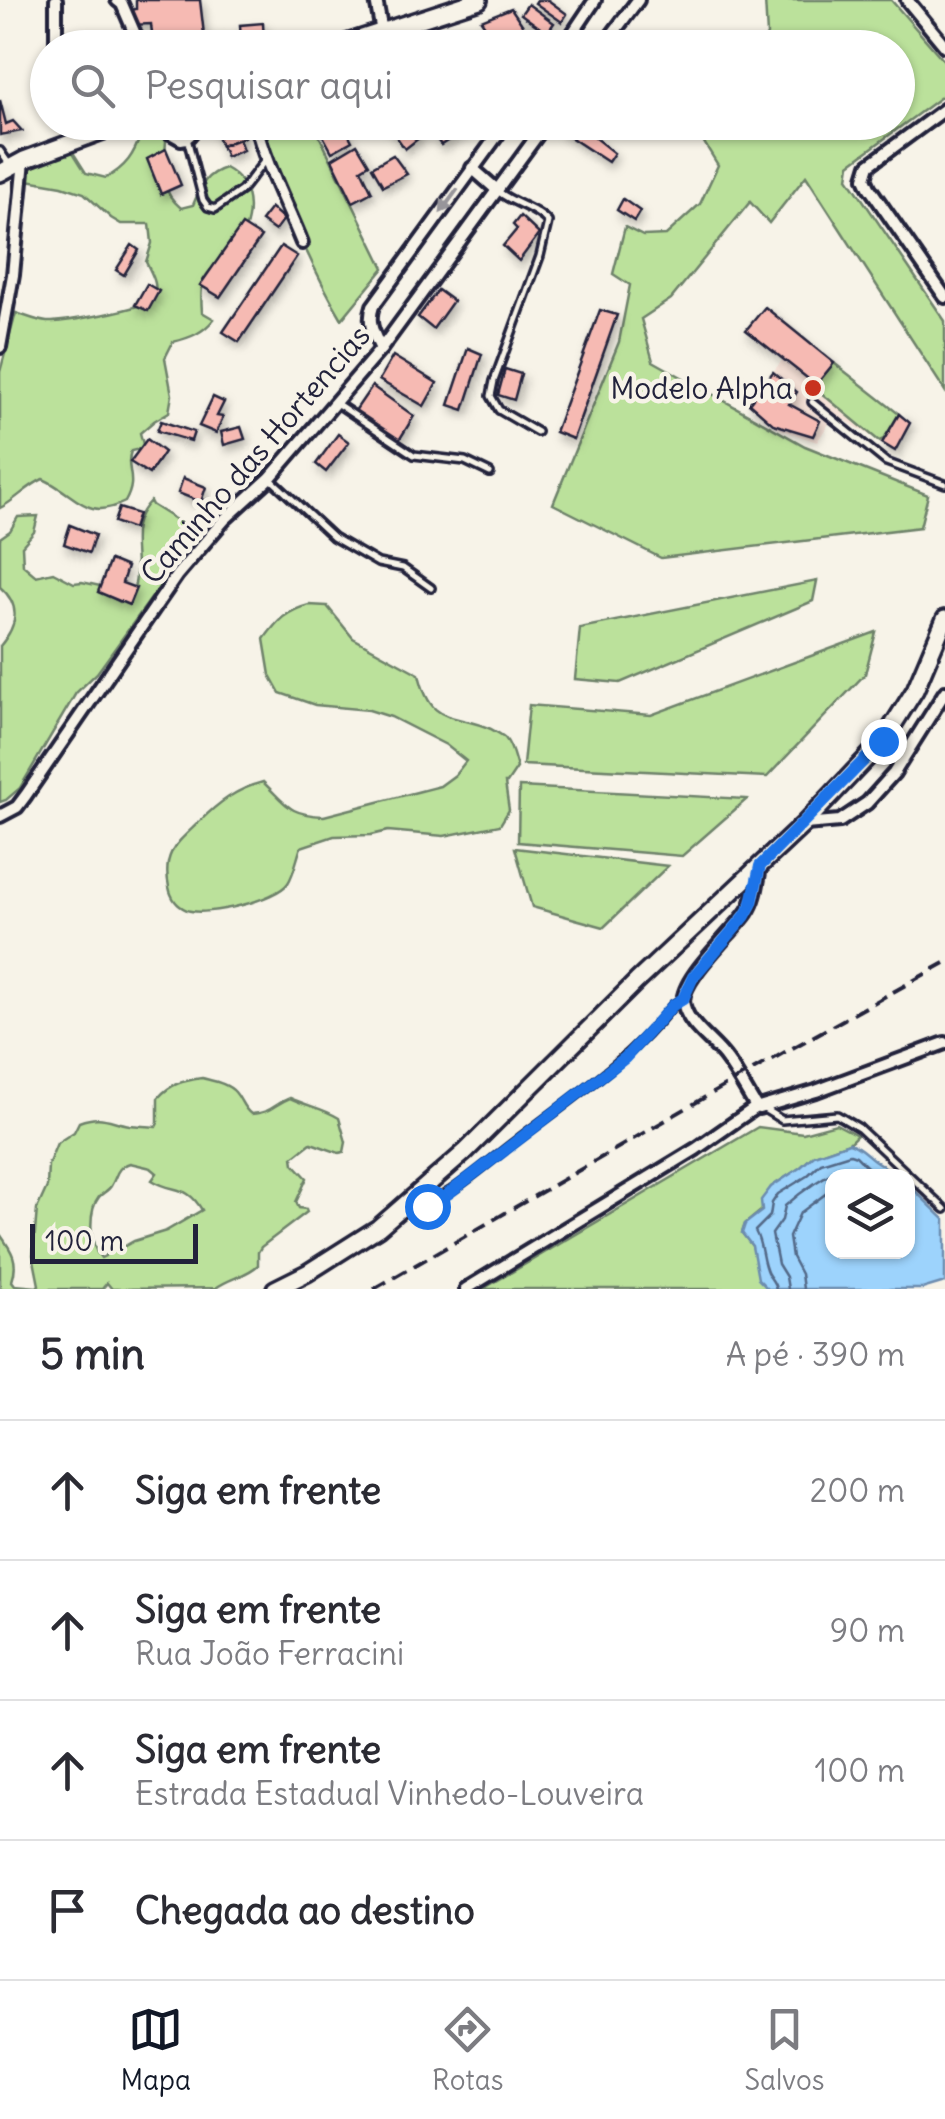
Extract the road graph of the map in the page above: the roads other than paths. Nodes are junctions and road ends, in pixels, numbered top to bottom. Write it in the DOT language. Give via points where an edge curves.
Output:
graph roads {
  1 [pos="58,0"];
  2 [pos="118,0"];
  3 [pos="376,0"];
  4 [pos="479,0"];
  5 [pos="595,0"];
  6 [pos="638,0"];
  7 [pos="908,0"];
  8 [pos="57,30"];
  9 [pos="133,30"];
  10 [pos="382,30"];
  11 [pos="388,30"];
  12 [pos="575,30"];
  13 [pos="616,30"];
  14 [pos="945,46"];
  15 [pos="945,109"];
  16 [pos="915,131"];
  17 [pos="72,140"];
  18 [pos="188,140"];
  19 [pos="260,140"];
  20 [pos="493,140"];
  21 [pos="534,140"];
  22 [pos="903,140"];
  23 [pos="0,151"];
  24 [pos="266,159"];
  25 [pos="12,167"];
  26 [pos="472,168"];
  27 [pos="497,190"];
  28 [pos="302,243"];
  29 [pos="945,297"];
  30 [pos="0,347"];
  31 [pos="381,348"];
  32 [pos="812,402"];
  33 [pos="336,403"];
  34 [pos="536,432"];
  35 [pos="490,473"];
  36 [pos="270,478"];
  37 [pos="945,484"];
  38 [pos="431,588"];
  39 [pos="944,622"];
  40 [pos="945,644"];
  41 [pos="945,692"];
  42 [pos="0,816"];
  43 [pos="804,824"];
  44 [pos="760,866"];
  45 [pos="683,999"];
  46 [pos="945,1043"];
  47 [pos="758,1107"];
  48 [pos="945,1208"];
  49 [pos="392,1216"];
  50 [pos="276,1289"];
  51 [pos="466,1289"];
  1 -- 8 [label="street"];
  2 -- 9 [label="street"];
  3 -- 10 [label="street"];
  4 -- 11 [label="main road"];
  5 -- 12 [label="street"];
  6 -- 13 [label="street"];
  7 -- 14 [label="street"];
  15 -- 16 [label="street"];
  17 -- 25 [label="main road"];
  18 -- 24 [label="lane" via="203,200 215,209 242,190"];
  19 -- 24 [label="street"];
  20 -- 26 [label="street"];
  21 -- 27 [label="street, Caminho das Hortencias"];
  22 -- 29 [label="street" via="870,165 869,186"];
  23 -- 25 [label="lane"];
  24 -- 28 [label="street"];
  25 -- 30 [label="street"];
  26 -- 27 [label="street"];
  26 -- 31 [label="street, one-way" via="373,306 370,326"];
  27 -- 31 [label="street, Caminho das Hortencias"];
  27 -- 34 [label="lane" via="548,222 491,396 499,410"];
  31 -- 33 [label="street, Caminho das Hortencias"];
  32 -- 37 [label="lane" via="886,462"];
  33 -- 35 [label="lane" via="414,454 465,461"];
  33 -- 36 [label="street, Caminho das Hortencias"];
  36 -- 38 [label="lane" via="333,537"];
  36 -- 42 [label="street, Caminho das Hortencias" via="178,574 26,796"];
  39 -- 40 [label="street"];
  39 -- 43 [label="main road" via="915,690 883,741"];
  41 -- 43 [label="street" via="894,773 866,804 840,820"];
  43 -- 44 [label="main road"];
  44 -- 45 [label="street" via="745,916 693,977"];
  44 -- 49 [label="main road"];
  45 -- 47 [label="street"];
  45 -- 49 [label="lane" via="625,1058 440,1200"];
  46 -- 47 [label="street"];
  47 -- 48 [label="lane" via="782,1120 837,1115 860,1128"];
  47 -- 51 [label="street"];
  49 -- 50 [label="main road"];
}
